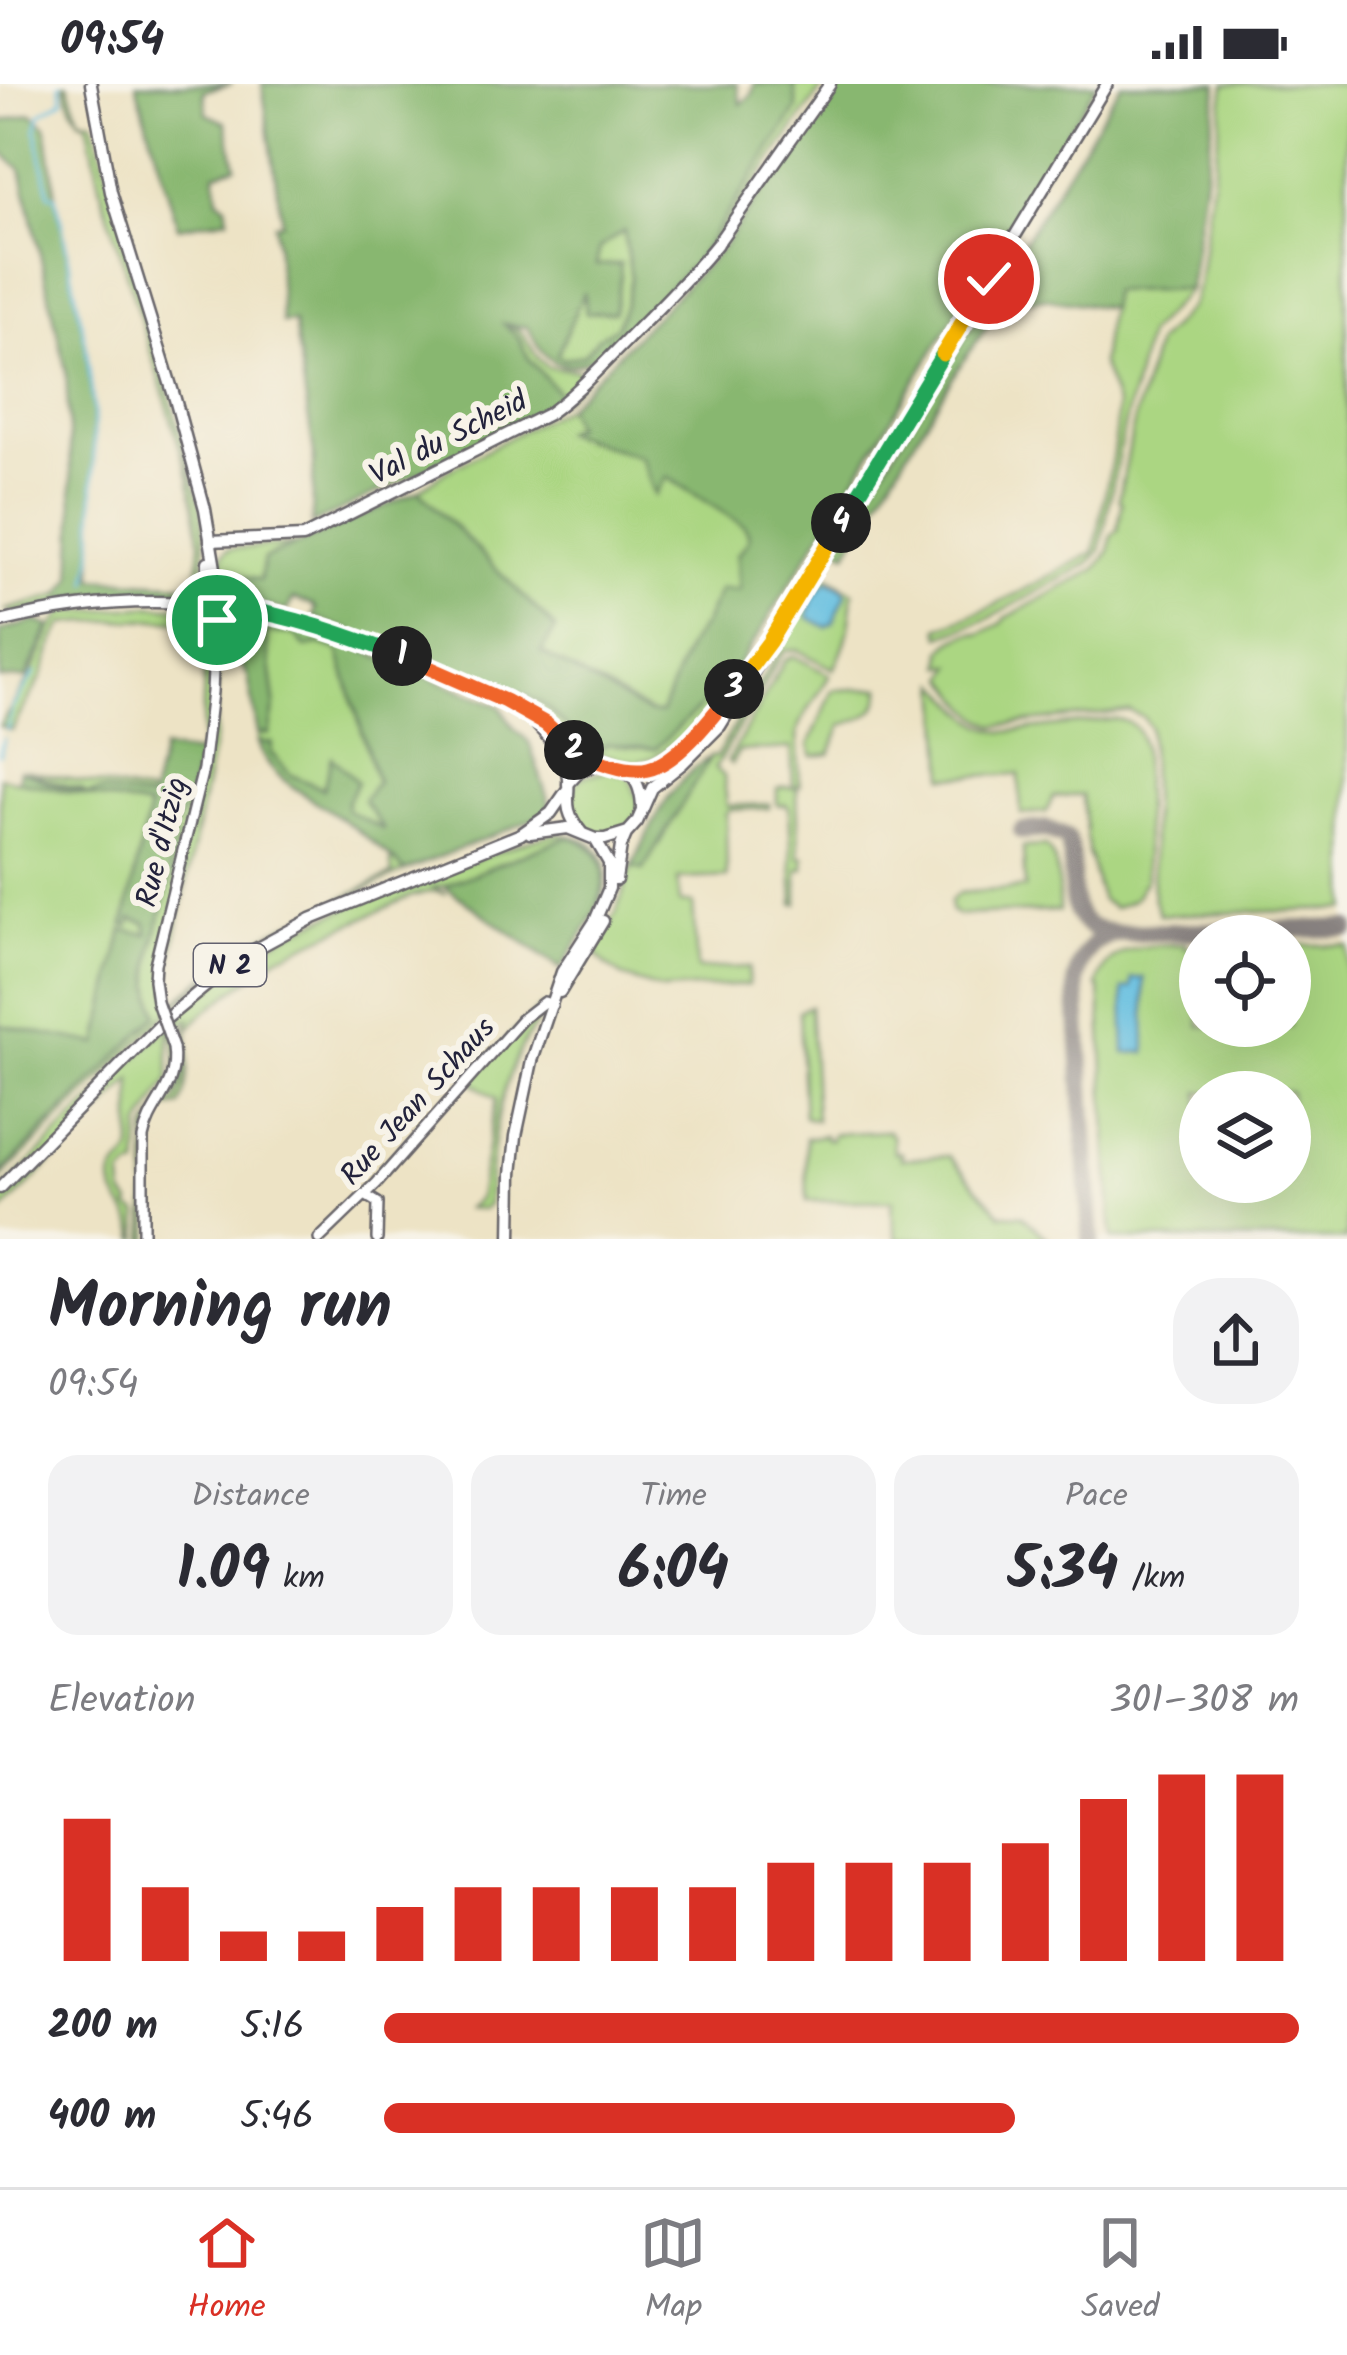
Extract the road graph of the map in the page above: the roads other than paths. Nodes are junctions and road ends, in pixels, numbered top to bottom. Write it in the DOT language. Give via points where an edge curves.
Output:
graph roads {
  1 [pos="91,84"];
  2 [pos="830,84"];
  3 [pos="1107,84"];
  4 [pos="210,541"];
  5 [pos="212,586"];
  6 [pos="193,603"];
  7 [pos="212,604"];
  8 [pos="232,607"];
  9 [pos="275,614"];
  10 [pos="0,622"];
  11 [pos="214,626"];
  12 [pos="769,642"];
  13 [pos="212,692"];
  14 [pos="528,715"];
  15 [pos="603,763"];
  16 [pos="626,770"];
  17 [pos="567,787"];
  18 [pos="642,810"];
  19 [pos="628,832"];
  20 [pos="582,833"];
  21 [pos="521,834"];
  22 [pos="595,839"];
  23 [pos="607,898"];
  24 [pos="585,953"];
  25 [pos="552,1005"];
  26 [pos="0,1188"];
  27 [pos="365,1195"];
  28 [pos="143,1239"];
  29 [pos="319,1239"];
  30 [pos="377,1239"];
  31 [pos="512,1239"];
  1 -- 4 [label="main road" via="111,192"];
  2 -- 4 [label="main road, Val du Scheid" via="695,271 548,414 303,536"];
  3 -- 12 [label="main road"];
  4 -- 5 [label="main road"];
  5 -- 6 [label="main road"];
  5 -- 7 [label="main road"];
  5 -- 9 [label="main road"];
  6 -- 7 [label="main road"];
  6 -- 10 [label="main road" via="114,603"];
  7 -- 8 [label="main road"];
  7 -- 11 [label="street, Rue d'Itzig"];
  7 -- 13 [label="street, Rue d'Itzig"];
  8 -- 9 [label="main road"];
  8 -- 11 [label="street"];
  9 -- 14 [label="main road" via="402,656"];
  11 -- 13 [label="street, Rue d'Itzig"];
  12 -- 16 [label="main road" via="697,734 660,764"];
  12 -- 18 [label="main road" via="720,726 659,781"];
  13 -- 28 [label="street, Rue d'Itzig, bridge" via="203,769 155,964 175,1062 143,1138"];
  14 -- 15 [label="main road"];
  14 -- 17 [label="main road" via="566,767"];
  15 -- 16 [label="main road"];
  15 -- 17 [label="main road" via="580,771"];
  16 -- 18 [label="main road"];
  17 -- 20 [label="main road" via="570,818"];
  17 -- 21 [label="main road, N 2" via="551,814"];
  18 -- 19 [label="main road"];
  19 -- 22 [label="main road"];
  19 -- 24 [label="main road" via="609,909"];
  20 -- 21 [label="main road, N 2"];
  20 -- 22 [label="main road"];
  21 -- 26 [label="main road, N 2" via="310,919 241,957 167,1018"];
  22 -- 23 [label="main road" via="610,863"];
  23 -- 24 [label="main road"];
  23 -- 25 [label="main road" via="565,966"];
  24 -- 25 [label="main road"];
  25 -- 27 [label="street, Rue Jean Schaus" via="544,1002 523,1019"];
  25 -- 31 [label="main road" via="519,1118"];
  27 -- 29 [label="street, Rue Jean Schaus"];
  27 -- 30 [label="street" via="378,1203"];
}
